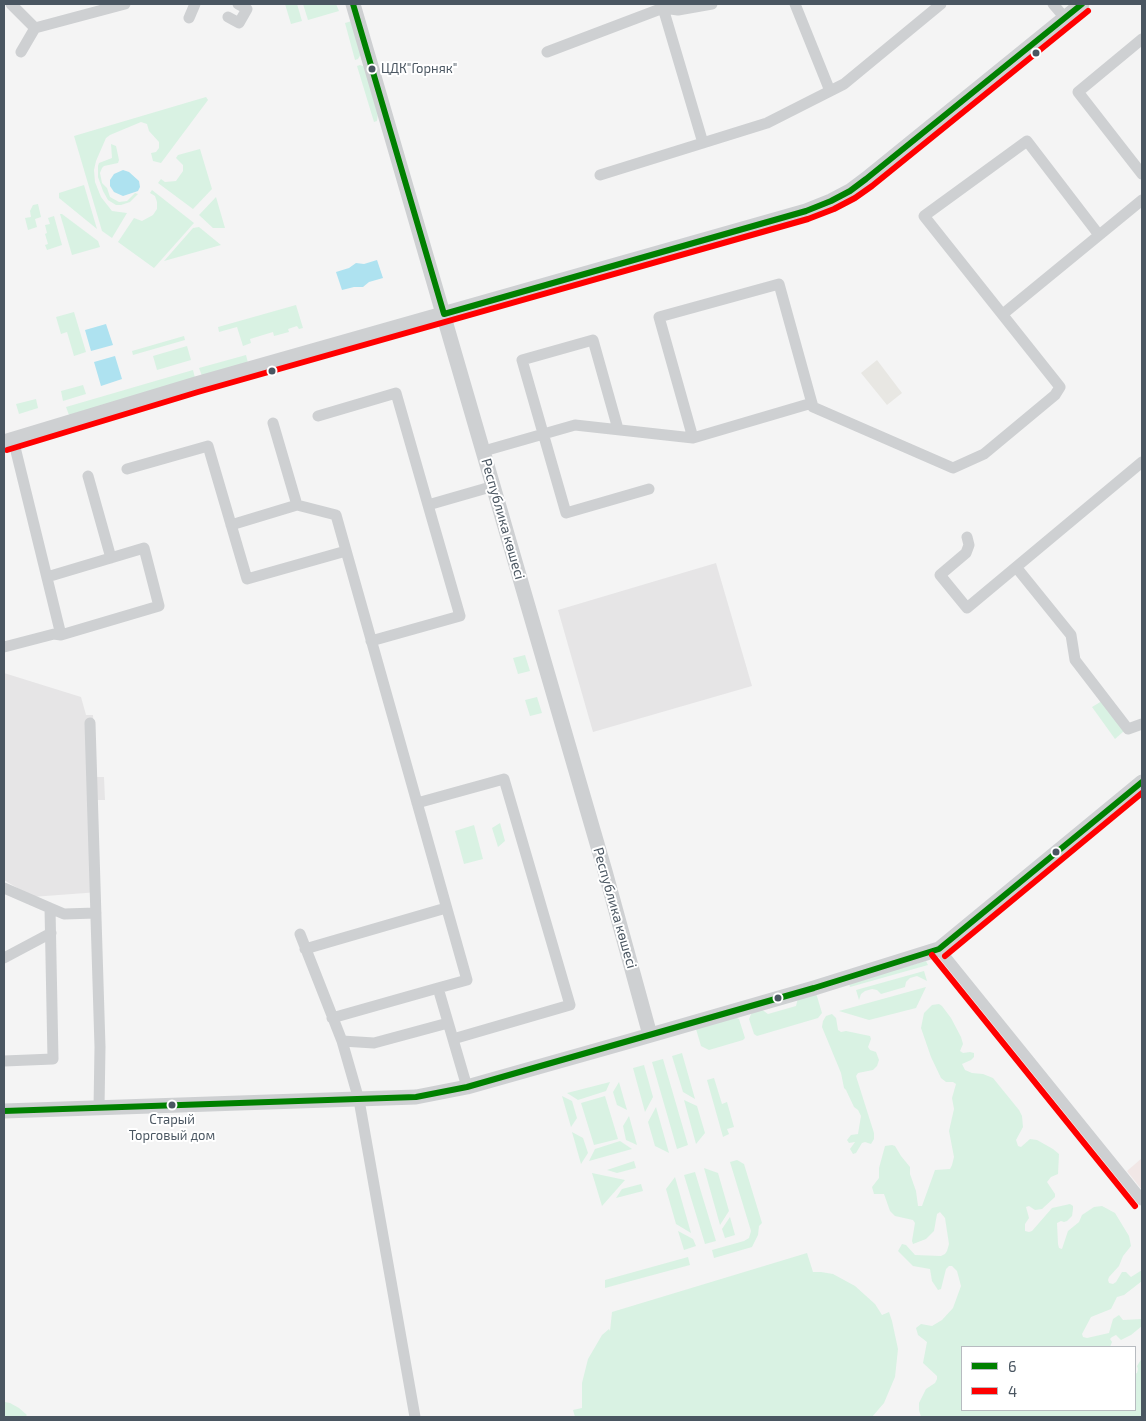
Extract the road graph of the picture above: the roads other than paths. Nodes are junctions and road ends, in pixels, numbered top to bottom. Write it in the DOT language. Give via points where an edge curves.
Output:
graph roads {
  1 [pos="11,4"];
  2 [pos="126,4"];
  3 [pos="195,4"];
  4 [pos="238,4"];
  5 [pos="354,4"];
  6 [pos="712,4"];
  7 [pos="795,4"];
  8 [pos="941,4"];
  9 [pos="1053,4"];
  10 [pos="1082,4"];
  11 [pos="663,8"];
  12 [pos="228,17"];
  13 [pos="188,18"];
  14 [pos="1065,18"];
  15 [pos="34,28"];
  16 [pos="1142,39"];
  17 [pos="20,52"];
  18 [pos="547,52"];
  19 [pos="830,91"];
  20 [pos="703,143"];
  21 [pos="1142,174"];
  22 [pos="600,175"];
  23 [pos="1142,200"];
  24 [pos="1099,235"];
  25 [pos="444,314"];
  26 [pos="1003,314"];
  27 [pos="812,403"];
  28 [pos="318,416"];
  29 [pos="273,423"];
  30 [pos="618,429"];
  31 [pos="542,434"];
  32 [pos="693,438"];
  33 [pos="9,440"];
  34 [pos="484,451"];
  35 [pos="1142,462"];
  36 [pos="127,469"];
  37 [pos="88,476"];
  38 [pos="494,486"];
  39 [pos="649,489"];
  40 [pos="297,505"];
  41 [pos="428,505"];
  42 [pos="231,525"];
  43 [pos="967,537"];
  44 [pos="346,551"];
  45 [pos="111,558"];
  46 [pos="1016,567"];
  47 [pos="47,577"];
  48 [pos="61,635"];
  49 [pos="371,641"];
  50 [pos="4,647"];
  51 [pos="90,723"];
  52 [pos="1142,724"];
  53 [pos="1142,782"];
  54 [pos="417,804"];
  55 [pos="4,888"];
  56 [pos="50,908"];
  57 [pos="446,908"];
  58 [pos="96,913"];
  59 [pos="51,933"];
  60 [pos="300,934"];
  61 [pos="305,949"];
  62 [pos="939,949"];
  63 [pos="4,958"];
  64 [pos="438,988"];
  65 [pos="332,1018"];
  66 [pos="448,1023"];
  67 [pos="650,1036"];
  68 [pos="453,1039"];
  69 [pos="342,1041"];
  70 [pos="4,1061"];
  71 [pos="466,1087"];
  72 [pos="359,1100"];
  73 [pos="99,1108"];
  74 [pos="4,1111"];
  75 [pos="1142,1200"];
  76 [pos="415,1417"];
  1 -- 15 [label="street"];
  2 -- 15 [label="street"];
  3 -- 13 [label="street"];
  4 -- 12 [label="street" via="247,8 239,23"];
  5 -- 25 [label="street, Республика көшесі"];
  6 -- 11 [label="street" via="678,10"];
  7 -- 19 [label="street"];
  8 -- 19 [label="street" via="844,84"];
  9 -- 14 [label="street"];
  10 -- 14 [label="street"];
  11 -- 18 [label="street"];
  11 -- 20 [label="street"];
  14 -- 25 [label="street" via="873,174 831,201 806,211"];
  15 -- 17 [label="street"];
  16 -- 21 [label="street" via="1078,92"];
  19 -- 20 [label="street" via="767,123"];
  20 -- 22 [label="street"];
  23 -- 24 [label="street"];
  24 -- 26 [label="street"];
  24 -- 26 [label="street" via="1027,141 924,216"];
  25 -- 33 [label="street"];
  25 -- 34 [label="street, Республика көшесі"];
  26 -- 27 [label="street" via="1060,387 1037,411 976,458 953,468 813,407"];
  27 -- 32 [label="street"];
  27 -- 32 [label="street" via="779,284 659,317"];
  28 -- 41 [label="street" via="396,393"];
  29 -- 40 [label="street"];
  30 -- 31 [label="street" via="575,425"];
  30 -- 31 [label="street" via="593,340 522,360"];
  30 -- 32 [label="street"];
  31 -- 34 [label="street"];
  31 -- 39 [label="street" via="566,513"];
  33 -- 47 [label="street"];
  34 -- 38 [label="street, Республика көшесі"];
  35 -- 46 [label="street"];
  36 -- 42 [label="street" via="208,446"];
  37 -- 45 [label="street"];
  38 -- 41 [label="street"];
  38 -- 67 [label="street, Республика көшесі"];
  40 -- 42 [label="street"];
  40 -- 44 [label="street" via="336,515"];
  41 -- 49 [label="street" via="460,616"];
  42 -- 44 [label="street" via="247,578"];
  43 -- 46 [label="street" via="966,553 940,575 967,608"];
  44 -- 49 [label="street"];
  45 -- 47 [label="street"];
  45 -- 48 [label="street" via="144,548 159,606"];
  46 -- 52 [label="street" via="1071,635 1075,660 1128,728"];
  47 -- 48 [label="street"];
  48 -- 50 [label="street"];
  49 -- 54 [label="street"];
  51 -- 58 [label="street"];
  53 -- 62 [label="street"];
  54 -- 57 [label="street"];
  54 -- 68 [label="street" via="504,779 570,1005"];
  55 -- 56 [label="street"];
  56 -- 58 [label="street" via="64,914"];
  56 -- 59 [label="street"];
  57 -- 61 [label="street"];
  57 -- 64 [label="street" via="467,980"];
  58 -- 73 [label="street"];
  59 -- 63 [label="street"];
  59 -- 70 [label="street" via="53,1059"];
  60 -- 61 [label="street"];
  61 -- 65 [label="street"];
  62 -- 67 [label="street"];
  62 -- 75 [label="street"];
  64 -- 65 [label="street"];
  64 -- 66 [label="street"];
  65 -- 69 [label="street"];
  66 -- 68 [label="street"];
  66 -- 69 [label="street" via="374,1043"];
  67 -- 71 [label="street"];
  68 -- 71 [label="street"];
  69 -- 72 [label="street"];
  71 -- 72 [label="street" via="416,1097"];
  72 -- 73 [label="street"];
  72 -- 76 [label="street"];
  73 -- 74 [label="street"];
}
